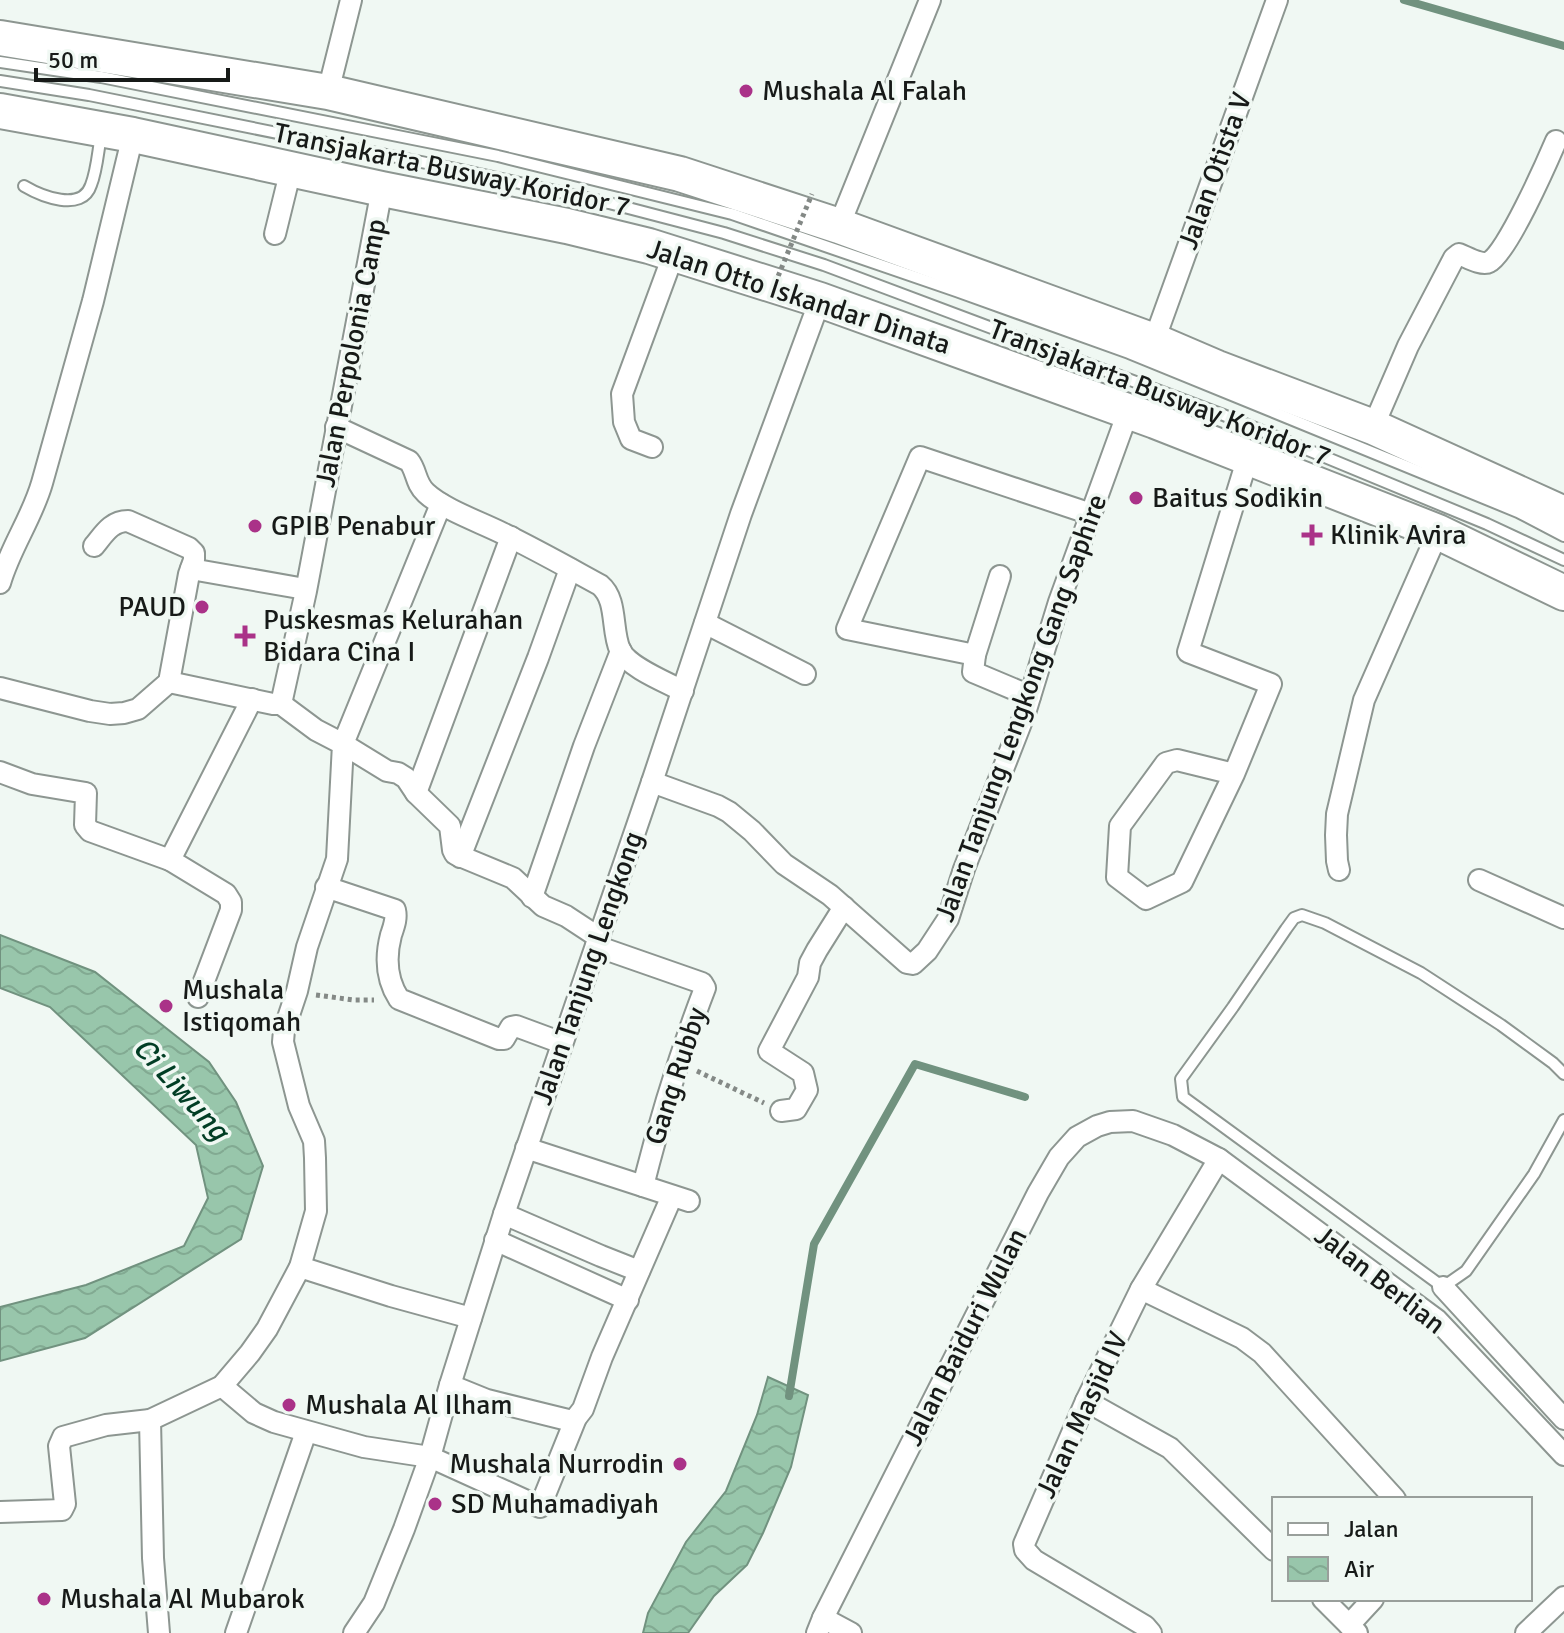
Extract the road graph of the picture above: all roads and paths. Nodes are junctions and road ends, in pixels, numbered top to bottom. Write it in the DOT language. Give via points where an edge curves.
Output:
graph roads {
  1 [pos="351,0"];
  2 [pos="930,0"];
  3 [pos="1277,0"];
  4 [pos="0,38"];
  5 [pos="0,62"];
  6 [pos="0,81"];
  7 [pos="328,92"];
  8 [pos="0,111"];
  9 [pos="118,132"];
  10 [pos="1556,141"];
  11 [pos="291,169"];
  12 [pos="24,186"];
  13 [pos="382,189"];
  14 [pos="812,194"];
  15 [pos="839,226"];
  16 [pos="275,234"];
  17 [pos="674,253"];
  18 [pos="772,291"];
  19 [pos="820,300"];
  20 [pos="1154,341"];
  21 [pos="1128,412"];
  22 [pos="336,427"];
  23 [pos="1373,427"];
  24 [pos="652,447"];
  25 [pos="1248,457"];
  26 [pos="441,504"];
  27 [pos="1091,514"];
  28 [pos="1564,514"];
  29 [pos="1438,532"];
  30 [pos="1564,536"];
  31 [pos="511,537"];
  32 [pos="94,546"];
  33 [pos="1564,560"];
  34 [pos="191,569"];
  35 [pos="570,569"];
  36 [pos="1000,576"];
  37 [pos="0,583"];
  38 [pos="305,589"];
  39 [pos="1564,593"];
  40 [pos="705,623"];
  41 [pos="621,651"];
  42 [pos="975,655"];
  43 [pos="805,674"];
  44 [pos="169,682"];
  45 [pos="0,688"];
  46 [pos="683,691"];
  47 [pos="1030,696"];
  48 [pos="252,699"];
  49 [pos="281,704"];
  50 [pos="343,744"];
  51 [pos="0,772"];
  52 [pos="1234,774"];
  53 [pos="652,782"];
  54 [pos="416,793"];
  55 [pos="460,857"];
  56 [pos="170,860"];
  57 [pos="1339,870"];
  58 [pos="1479,880"];
  59 [pos="326,887"];
  60 [pos="532,897"];
  61 [pos="844,907"];
  62 [pos="1564,918"];
  63 [pos="597,942"];
  64 [pos="297,991"];
  65 [pos="198,997"];
  66 [pos="399,999"];
  67 [pos="562,1043"];
  68 [pos="678,1062"];
  69 [pos="1564,1074"];
  70 [pos="781,1111"];
  71 [pos="1564,1120"];
  72 [pos="1173,1135"];
  73 [pos="526,1148"];
  74 [pos="1219,1159"];
  75 [pos="643,1186"];
  76 [pos="504,1214"];
  77 [pos="495,1240"];
  78 [pos="300,1267"];
  79 [pos="639,1271"];
  80 [pos="1141,1289"];
  81 [pos="1449,1293"];
  82 [pos="628,1300"];
  83 [pos="471,1318"];
  84 [pos="1437,1320"];
  85 [pos="450,1385"];
  86 [pos="222,1386"];
  87 [pos="1086,1401"];
  88 [pos="576,1418"];
  89 [pos="1564,1419"];
  90 [pos="150,1420"];
  91 [pos="306,1432"];
  92 [pos="1564,1455"];
  93 [pos="430,1457"];
  94 [pos="1393,1497"];
  95 [pos="0,1512"];
  96 [pos="1272,1548"];
  97 [pos="1564,1597"];
  98 [pos="1325,1601"];
  99 [pos="1372,1601"];
  100 [pos="820,1626"];
  101 [pos="1353,1629"];
  102 [pos="1146,1631"];
  103 [pos="159,1633"];
  104 [pos="236,1633"];
  105 [pos="354,1633"];
  106 [pos="851,1633"];
  107 [pos="1526,1633"];
  1 -- 7 [label="street"];
  2 -- 15 [label="street"];
  3 -- 20 [label="street, Jalan Otista V"];
  4 -- 7 [label="main road"];
  5 -- 30 [label="lane, Transjakarta Busway Koridor 7" via="498,156 732,214 1129,353 1518,512"];
  6 -- 33 [label="lane, Transjakarta Busway Koridor 7" via="446,167 724,233 838,270 1221,414"];
  7 -- 15 [label="main road" via="680,174"];
  8 -- 9 [label="main road, Jalan Otto Iskandar Dinata"];
  9 -- 11 [label="main road, Jalan Otto Iskandar Dinata"];
  9 -- 12 [label="lane" via="84,196 51,199"];
  9 -- 37 [label="street" via="93,301 37,502"];
  10 -- 23 [label="street" via="1510,236 1494,257 1485,263 1459,254 1454,258"];
  11 -- 13 [label="main road, Jalan Otto Iskandar Dinata"];
  11 -- 16 [label="street"];
  13 -- 17 [label="main road, Jalan Otto Iskandar Dinata"];
  13 -- 22 [label="street, Jalan Perpolonia Camp"];
  14 -- 18 [label="path, bridge"];
  15 -- 20 [label="main road"];
  17 -- 19 [label="main road, Jalan Otto Iskandar Dinata"];
  17 -- 24 [label="street" via="622,394 631,439"];
  19 -- 21 [label="main road, Jalan Otto Iskandar Dinata"];
  19 -- 40 [label="street, Jalan Tanjung Lengkong"];
  20 -- 23 [label="main road"];
  21 -- 25 [label="main road, Jalan Otto Iskandar Dinata"];
  21 -- 27 [label="street, Jalan Tanjung Lengkong Gang Saphire"];
  22 -- 26 [label="street" via="409,461 416,482"];
  22 -- 38 [label="street, Jalan Perpolonia Camp"];
  23 -- 28 [label="main road"];
  25 -- 29 [label="main road, Jalan Otto Iskandar Dinata"];
  25 -- 52 [label="street" via="1188,652 1271,684"];
  26 -- 31 [label="street"];
  26 -- 50 [label="street"];
  27 -- 42 [label="street" via="920,457 847,629"];
  27 -- 47 [label="street, Jalan Tanjung Lengkong Gang Saphire"];
  29 -- 39 [label="main road, Jalan Otto Iskandar Dinata"];
  29 -- 57 [label="street" via="1364,700 1337,814"];
  31 -- 35 [label="street"];
  31 -- 54 [label="street"];
  32 -- 34 [label="street" via="118,521 128,521 189,548 194,553"];
  34 -- 38 [label="street"];
  34 -- 44 [label="street"];
  35 -- 41 [label="street" via="605,589"];
  35 -- 55 [label="street"];
  36 -- 42 [label="street"];
  38 -- 49 [label="street, Jalan Perpolonia Camp"];
  40 -- 43 [label="street"];
  40 -- 46 [label="street, Jalan Tanjung Lengkong"];
  41 -- 46 [label="street"];
  41 -- 60 [label="street"];
  42 -- 47 [label="street" via="973,672"];
  44 -- 45 [label="street" via="138,709 110,714"];
  44 -- 48 [label="street"];
  46 -- 53 [label="street, Jalan Tanjung Lengkong"];
  47 -- 61 [label="street, Jalan Tanjung Lengkong Gang Saphire" via="948,919 927,951 907,963"];
  48 -- 49 [label="street"];
  48 -- 56 [label="street"];
  49 -- 50 [label="street"];
  50 -- 54 [label="street" via="403,775"];
  50 -- 59 [label="street" via="337,859"];
  51 -- 56 [label="street" via="32,784 86,793 85,825 90,831"];
  52 -- 52 [label="street" via="1182,882 1146,899 1117,877 1120,826 1166,763 1177,760"];
  53 -- 61 [label="street, Jalan Tanjung Lengkong Gang Saphire" via="729,812 784,864"];
  53 -- 63 [label="street, Jalan Tanjung Lengkong"];
  54 -- 55 [label="street" via="450,826 453,850"];
  55 -- 60 [label="street" via="513,878"];
  56 -- 65 [label="street" via="218,888 231,902"];
  58 -- 62 [label="street"];
  59 -- 64 [label="street"];
  59 -- 66 [label="street" via="395,910 387,959"];
  60 -- 63 [label="street"];
  61 -- 70 [label="street" via="810,963 808,977 769,1051 803,1073 807,1090 796,1109"];
  63 -- 67 [label="street, Jalan Tanjung Lengkong"];
  63 -- 68 [label="street, Gang Rubby" via="704,985"];
  64 -- 66 [label="path" via="354,1000"];
  64 -- 78 [label="street" via="283,1042 314,1141 316,1177 316,1211"];
  66 -- 67 [label="street" via="499,1039 516,1026"];
  67 -- 73 [label="street, Jalan Tanjung Lengkong"];
  68 -- 70 [label="path"];
  68 -- 75 [label="street, Gang Rubby"];
  69 -- 81 [label="lane" via="1421,973 1302,915 1294,918 1181,1079 1183,1097"];
  71 -- 81 [label="lane" via="1534,1174"];
  72 -- 74 [label="street, Jalan Berlian"];
  72 -- 100 [label="street, Jalan Baiduri Wulan" via="1133,1121 1110,1122 1077,1137 1059,1157"];
  73 -- 75 [label="street"];
  73 -- 76 [label="street, Jalan Tanjung Lengkong"];
  74 -- 80 [label="street, Jalan Masjid IV"];
  74 -- 84 [label="street, Jalan Berlian"];
  75 -- 79 [label="street" via="681,1198"];
  76 -- 77 [label="street, Jalan Tanjung Lengkong"];
  76 -- 79 [label="street"];
  77 -- 82 [label="street"];
  77 -- 83 [label="street, Jalan Tanjung Lengkong"];
  78 -- 83 [label="street"];
  78 -- 86 [label="street" via="267,1329"];
  79 -- 82 [label="street"];
  80 -- 87 [label="street, Jalan Masjid IV"];
  80 -- 94 [label="street" via="1262,1353"];
  81 -- 84 [label="street"];
  81 -- 89 [label="street"];
  82 -- 88 [label="street"];
  83 -- 85 [label="street, Jalan Tanjung Lengkong"];
  84 -- 92 [label="street, Jalan Berlian"];
  85 -- 88 [label="street" via="487,1400"];
  85 -- 93 [label="street, Jalan Tanjung Lengkong"];
  86 -- 90 [label="street"];
  86 -- 91 [label="street" via="254,1413"];
  87 -- 96 [label="street" via="1170,1448"];
  87 -- 102 [label="street, Jalan Masjid IV" via="1025,1550"];
  88 -- 93 [label="street" via="540,1507"];
  90 -- 95 [label="street" via="63,1437 62,1510"];
  90 -- 103 [label="street"];
  91 -- 93 [label="street"];
  91 -- 104 [label="street"];
  93 -- 105 [label="street, Jalan Tanjung Lengkong" via="374,1603"];
  97 -- 107 [label="street"];
  98 -- 101 [label="street"];
  99 -- 101 [label="street"];
  100 -- 106 [label="street"];
}
